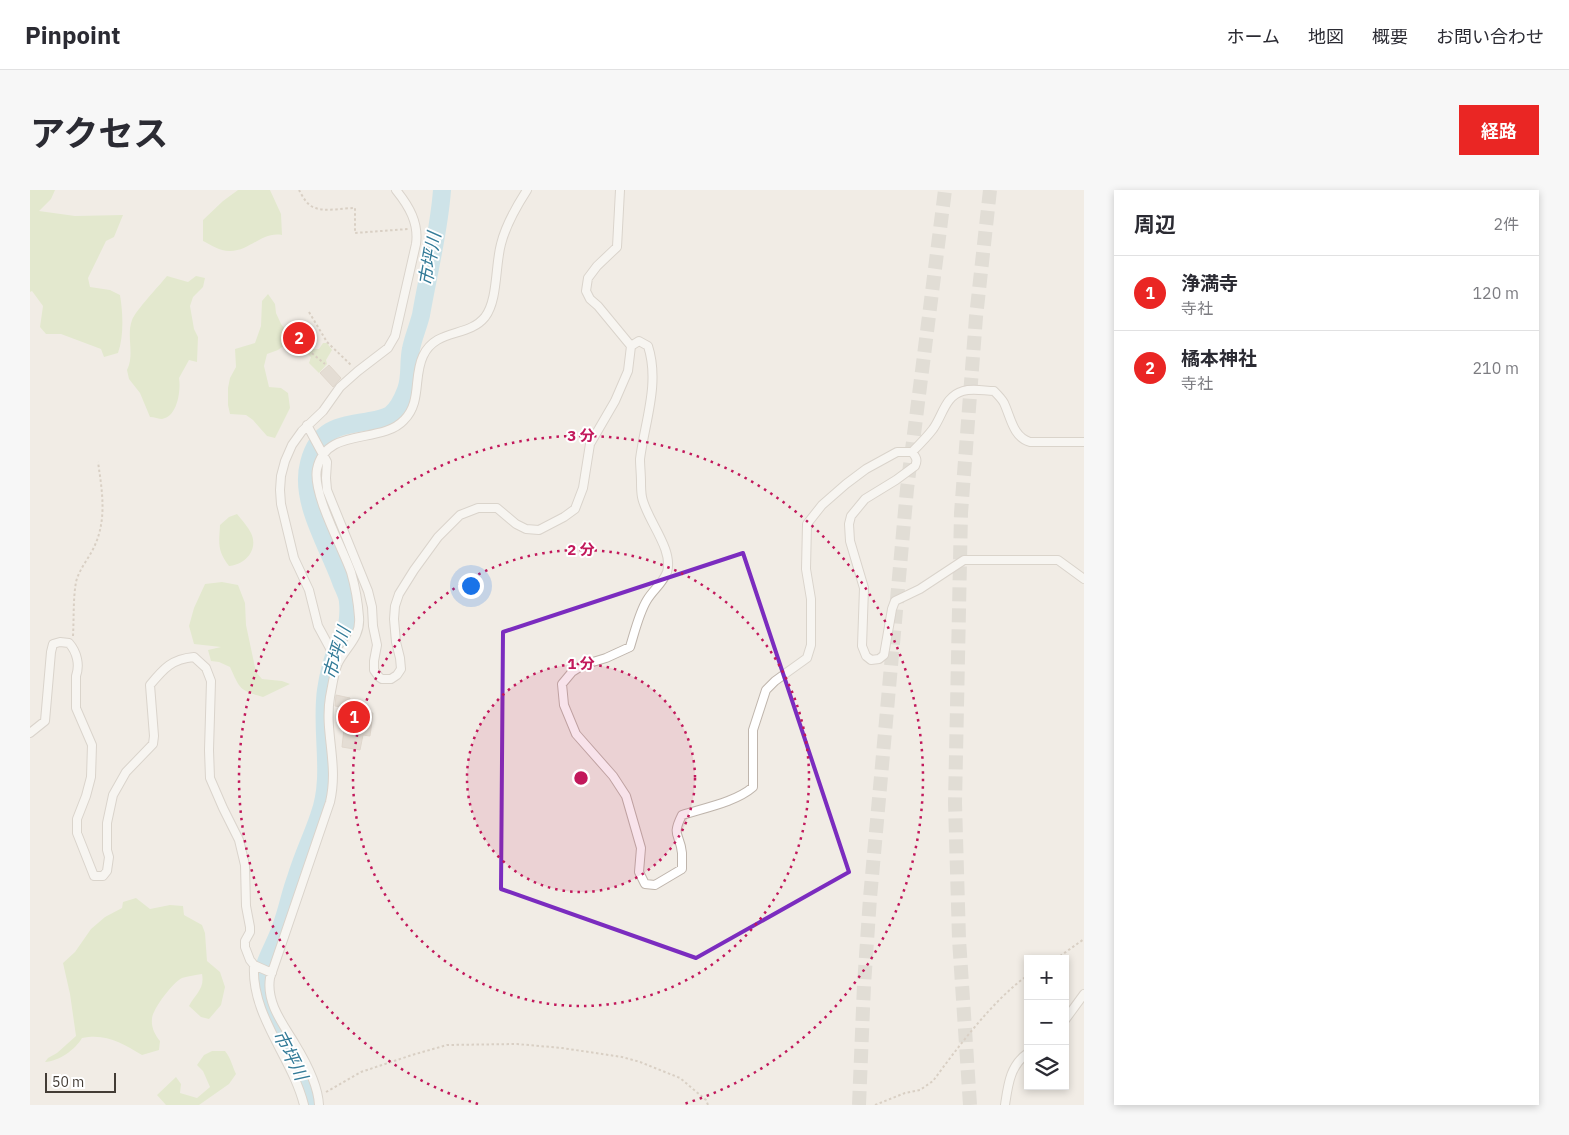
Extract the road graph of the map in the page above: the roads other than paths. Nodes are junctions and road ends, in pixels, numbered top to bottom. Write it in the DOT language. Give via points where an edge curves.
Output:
graph roads {
  1 [pos="396,190"];
  2 [pos="527,190"];
  3 [pos="620,190"];
  4 [pos="631,346"];
  5 [pos="307,425"];
  6 [pos="1084,442"];
  7 [pos="912,452"];
  8 [pos="323,455"];
  9 [pos="1084,579"];
  10 [pos="338,662"];
  11 [pos="30,733"];
  12 [pos="254,965"];
  13 [pos="272,973"];
  14 [pos="1084,994"];
  15 [pos="277,1014"];
  16 [pos="1069,1015"];
  17 [pos="266,1019"];
  18 [pos="1024,1056"];
  19 [pos="319,1101"];
  20 [pos="304,1105"];
  21 [pos="1005,1105"];
  1 -- 5 [label="street" via="407,204 416,228 416,244 395,336 388,348 340,387 323,411"];
  2 -- 8 [label="street" via="505,230 493,299 486,316 474,327 442,337 423,354 413,408 403,422 386,431 345,439"];
  3 -- 4 [label="street" via="617,247 596,266 588,278 586,291 590,300"];
  4 -- 7 [label="street" via="639,341 648,346 652,359 652,386 640,460 642,497 665,549 667,572 647,600 630,646 583,665 562,684 564,704 576,734 626,796 641,848 639,872 645,884 655,885 682,870 682,852 676,828 682,815 735,798 753,787 753,730 766,690 807,658 811,645 807,524 822,505 866,468 897,452"];
  4 -- 8 [label="street" via="628,371 590,444 583,488 575,509 539,530 516,524 497,508 478,508 460,515 433,544 396,602 394,619 401,664 400,672 394,678 382,679 374,670 377,645 371,600 327,490 328,465"];
  5 -- 8 [label="street"];
  5 -- 10 [label="street" via="285,461 280,504 315,618"];
  6 -- 7 [label="street" via="1024,440 1015,430 1004,401 994,391 966,390 950,399 934,428"];
  7 -- 9 [label="street" via="916,458 915,466 865,499 851,516 849,524 850,542 864,588 862,646 871,660 884,655 896,601 964,560 1058,560"];
  8 -- 10 [label="street" via="316,472 318,487 350,571 359,616 355,640"];
  10 -- 13 [label="street" via="329,705 334,769 332,792"];
  11 -- 12 [label="street" via="45,721 53,644 69,643 76,652 76,708 92,745 91,777 77,819 77,833 94,876 103,876 107,871 107,823 113,795 126,772 153,744 150,685 170,664 181,658 194,656 206,668 211,681 210,778 242,852 250,928 245,947"];
  12 -- 13 [label="street"];
  12 -- 17 [label="street" via="256,988"];
  13 -- 15 [label="street" via="269,989"];
  14 -- 16 [label="street"];
  15 -- 17 [label="street"];
  15 -- 19 [label="street" via="304,1062"];
  17 -- 20 [label="street" via="295,1077"];
  18 -- 21 [label="street" via="1010,1074"];
}
